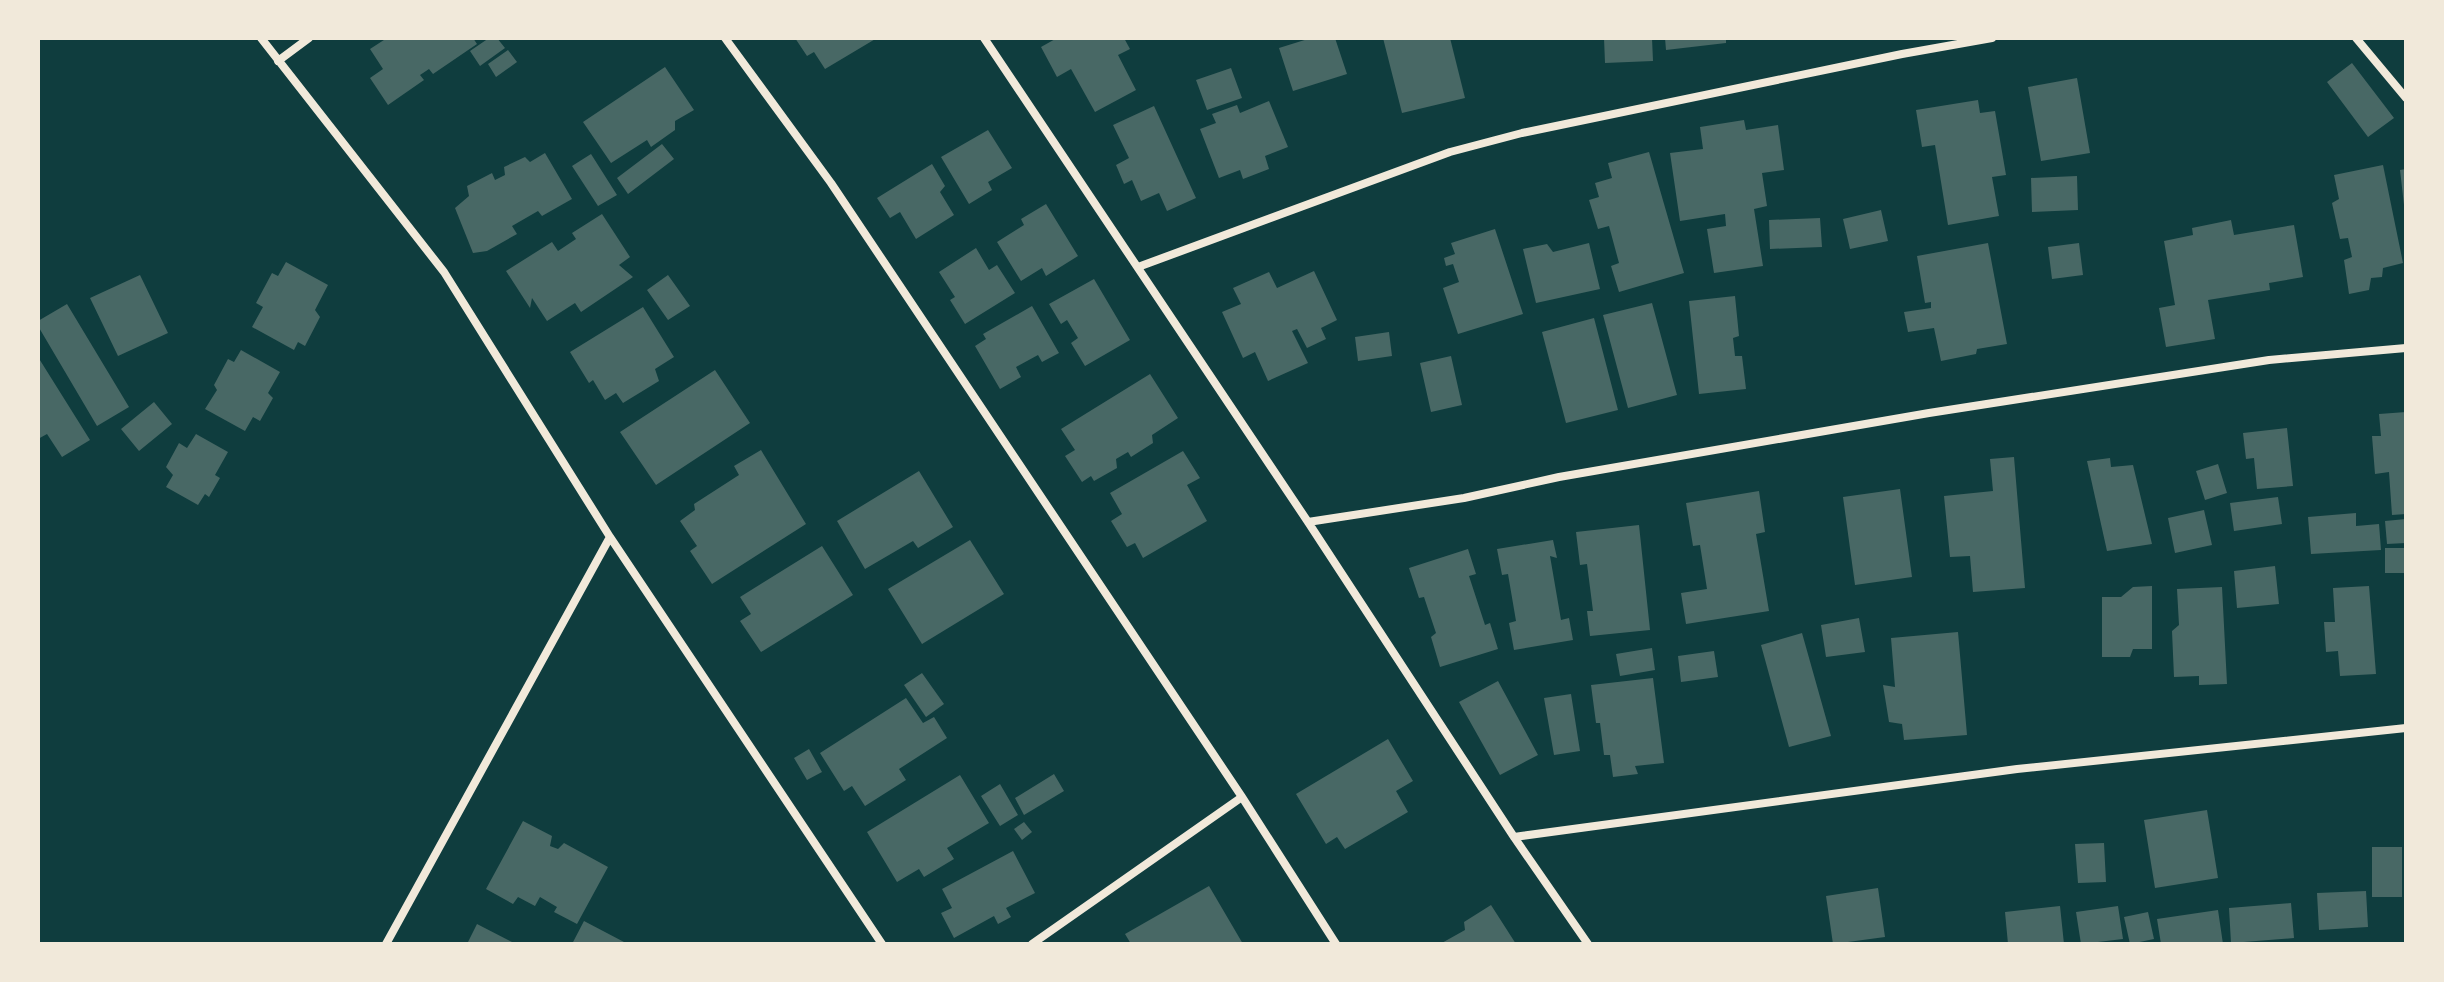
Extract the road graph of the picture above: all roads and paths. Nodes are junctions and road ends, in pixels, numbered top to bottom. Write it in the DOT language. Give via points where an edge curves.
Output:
graph roads {
  1 [pos="261,38"];
  2 [pos="309,38"];
  3 [pos="725,38"];
  4 [pos="984,38"];
  5 [pos="1992,38"];
  6 [pos="2356,38"];
  7 [pos="278,61"];
  8 [pos="2406,98"];
  9 [pos="1138,267"];
  10 [pos="2406,348"];
  11 [pos="1308,522"];
  12 [pos="610,537"];
  13 [pos="2406,728"];
  14 [pos="1242,797"];
  15 [pos="1514,837"];
  16 [pos="386,944"];
  17 [pos="882,944"];
  18 [pos="1032,944"];
  19 [pos="1336,944"];
  20 [pos="1588,944"];
  1 -- 7 [label="street"];
  2 -- 7 [label="street"];
  3 -- 14 [label="street" via="831,183"];
  4 -- 9 [label="street"];
  5 -- 9 [label="street" via="1450,152"];
  6 -- 8 [label="street"];
  7 -- 12 [label="street" via="444,272"];
  9 -- 11 [label="street"];
  10 -- 11 [label="street" via="2269,360 1929,413"];
  11 -- 15 [label="street"];
  12 -- 16 [label="street"];
  12 -- 17 [label="street"];
  13 -- 15 [label="street" via="2017,769"];
  14 -- 18 [label="street"];
  14 -- 19 [label="street"];
  15 -- 20 [label="street"];
}
